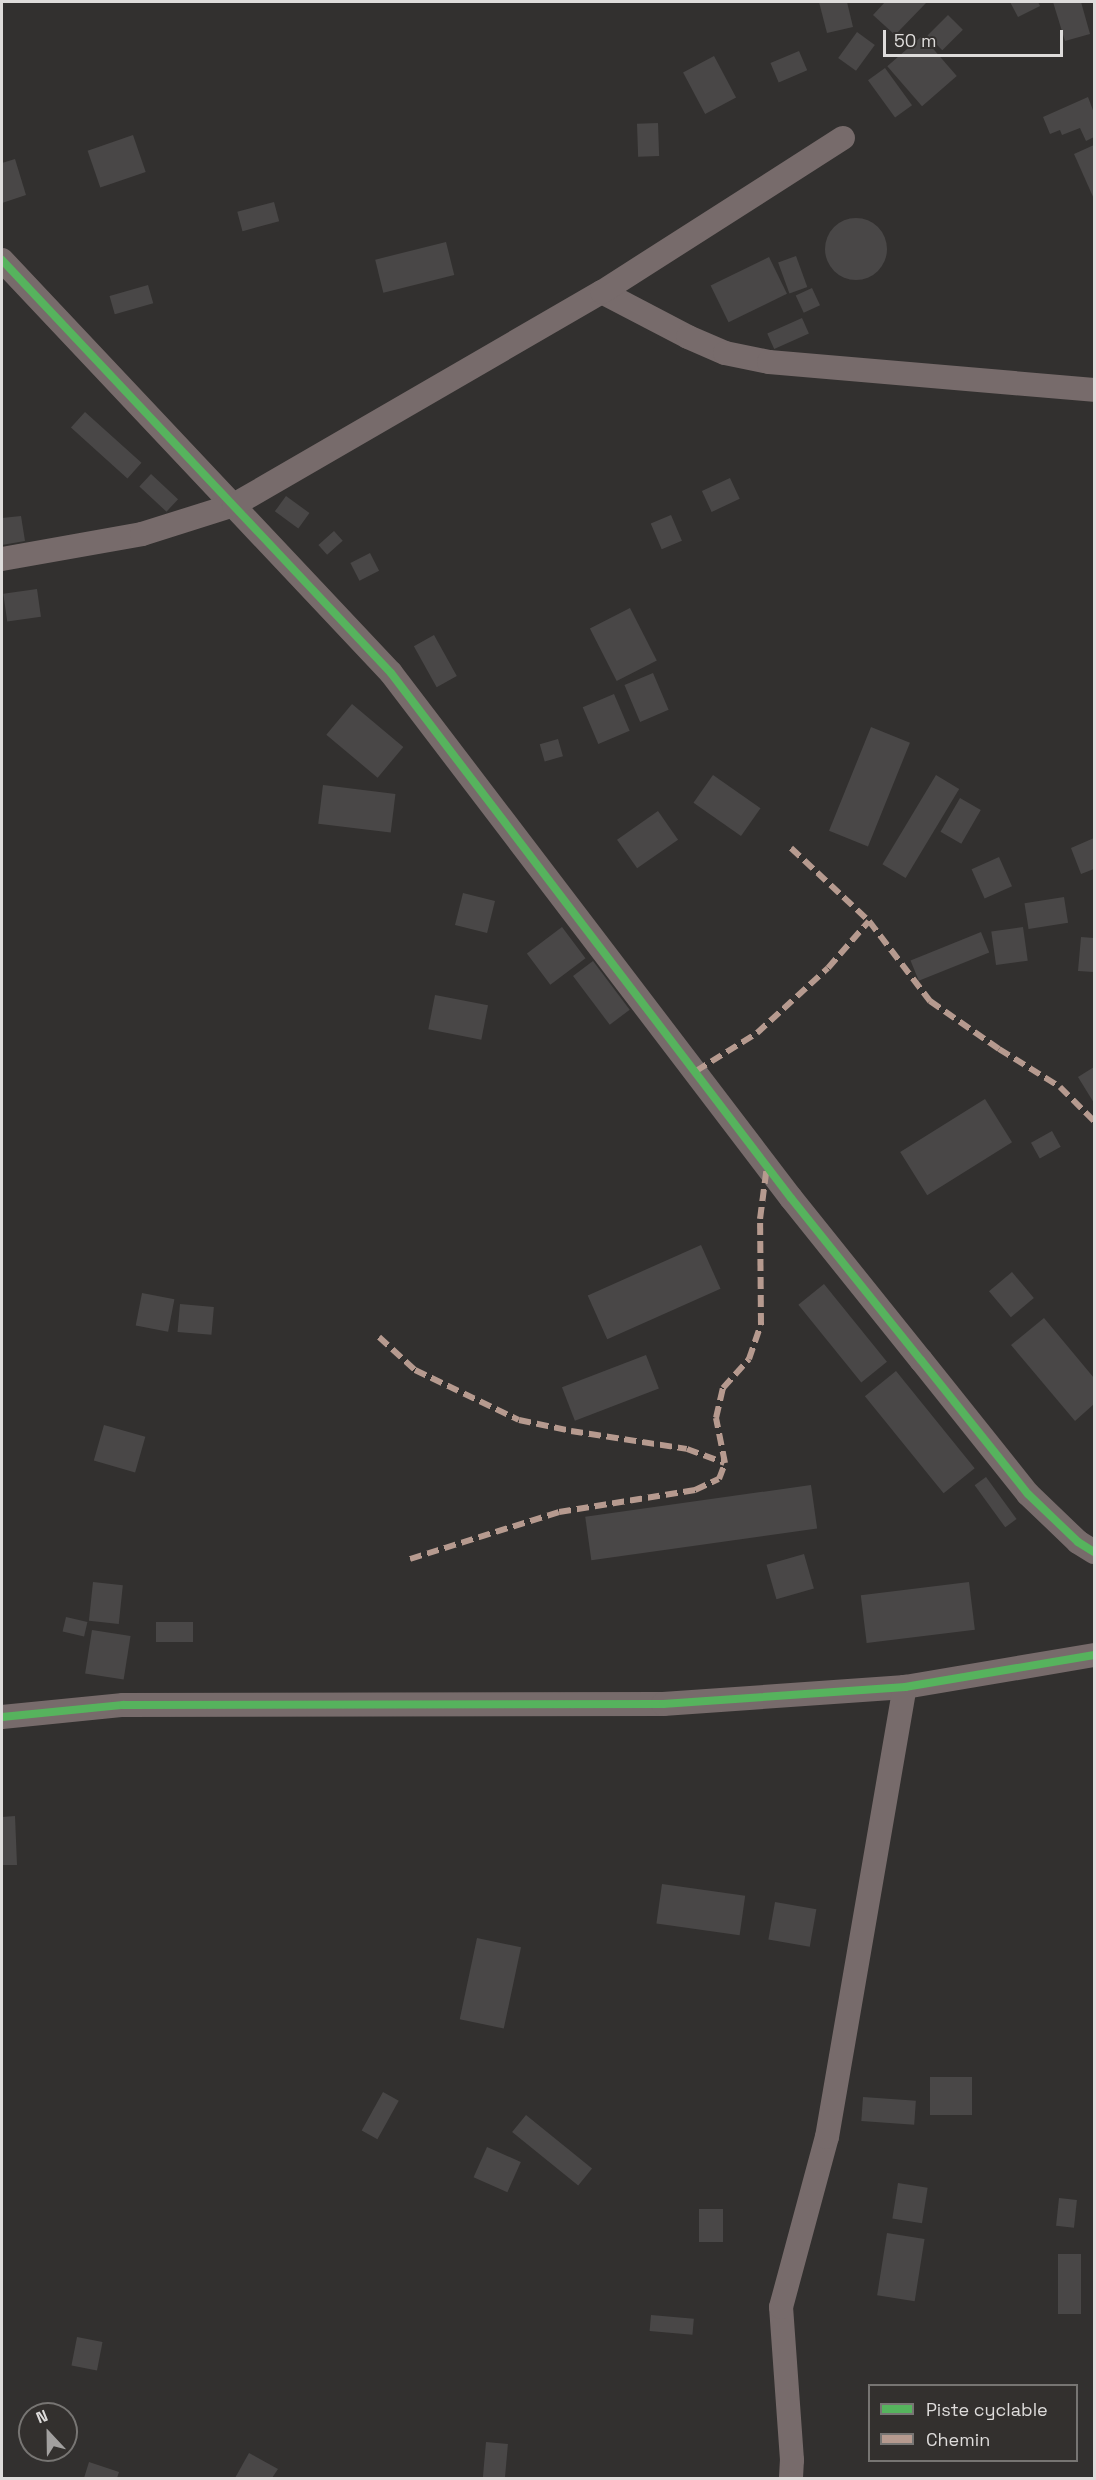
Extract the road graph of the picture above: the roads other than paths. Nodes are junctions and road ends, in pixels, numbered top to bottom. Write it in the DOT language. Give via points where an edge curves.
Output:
graph roads {
  1 [pos="843,138"];
  2 [pos="2,260"];
  3 [pos="602,292"];
  4 [pos="1095,390"];
  5 [pos="234,505"];
  6 [pos="2,559"];
  7 [pos="1095,1551"];
  8 [pos="1095,1655"];
  9 [pos="905,1687"];
  10 [pos="2,1717"];
  11 [pos="791,2478"];
  1 -- 3 [label="street"];
  2 -- 5 [label="street"];
  3 -- 4 [label="street" via="715,349 769,362"];
  3 -- 5 [label="street"];
  5 -- 6 [label="street" via="142,534"];
  5 -- 7 [label="street" via="391,673 791,1198 1028,1494 1078,1542"];
  8 -- 9 [label="street"];
  9 -- 10 [label="street" via="663,1704 123,1705"];
  9 -- 11 [label="street" via="827,2137 781,2307"];
}
